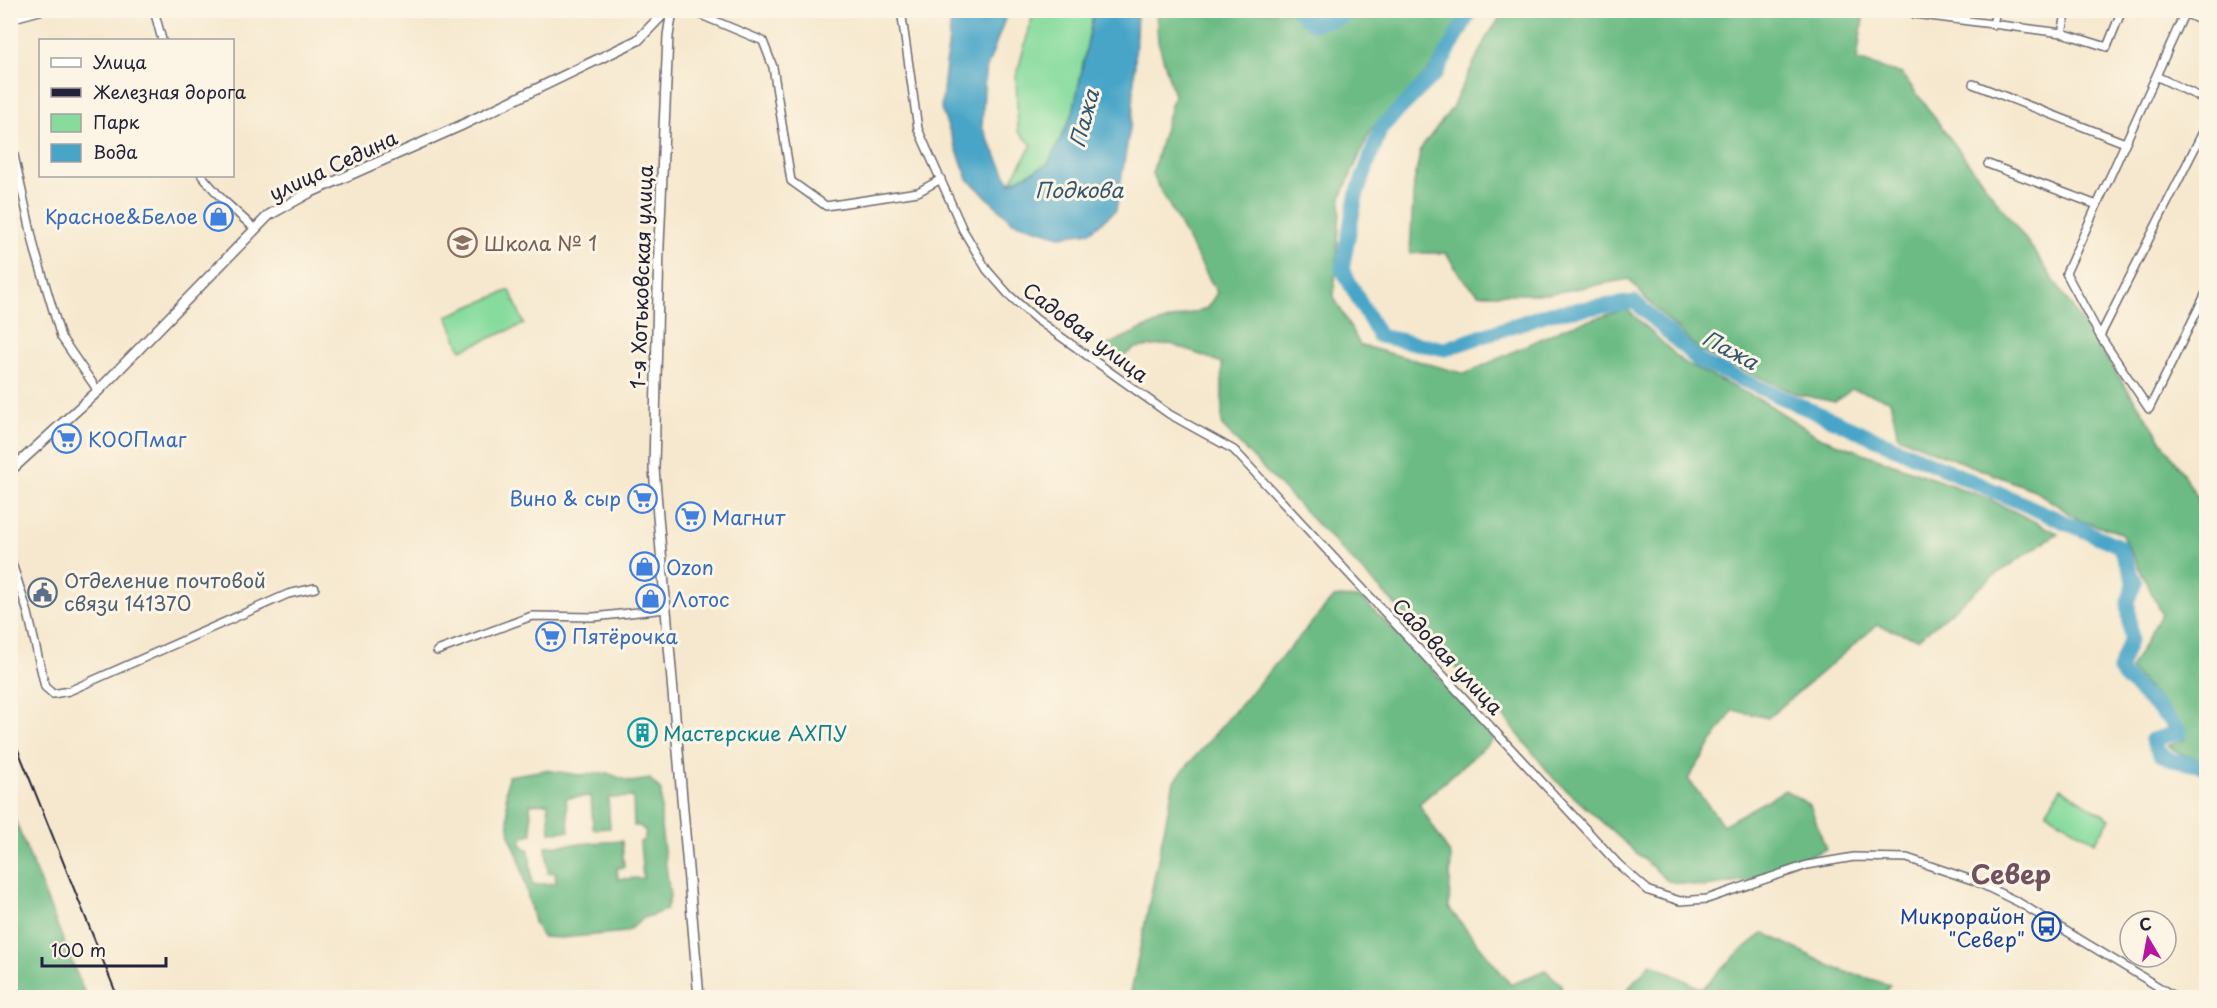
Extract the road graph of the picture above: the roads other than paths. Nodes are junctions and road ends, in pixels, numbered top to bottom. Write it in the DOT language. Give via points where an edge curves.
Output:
graph roads {
  1 [pos="44,10"];
  2 [pos="154,10"];
  3 [pos="667,10"];
  4 [pos="672,10"];
  5 [pos="689,10"];
  6 [pos="901,10"];
  7 [pos="1914,10"];
  8 [pos="1996,10"];
  9 [pos="2067,10"];
  10 [pos="2122,10"];
  11 [pos="2185,12"];
  12 [pos="10,19"];
  13 [pos="2206,23"];
  14 [pos="1993,25"];
  15 [pos="2062,33"];
  16 [pos="162,39"];
  17 [pos="2156,76"];
  18 [pos="1973,84"];
  19 [pos="2206,100"];
  20 [pos="2206,126"];
  21 [pos="10,137"];
  22 [pos="2125,143"];
  23 [pos="1988,164"];
  24 [pos="203,177"];
  25 [pos="941,179"];
  26 [pos="2097,205"];
  27 [pos="255,229"];
  28 [pos="2206,293"];
  29 [pos="2100,336"];
  30 [pos="98,391"];
  31 [pos="10,471"];
  32 [pos="10,557"];
  33 [pos="315,588"];
  34 [pos="665,609"];
  35 [pos="437,651"];
  36 [pos="699,998"];
  37 [pos="2177,998"];
  1 -- 12 [label="street"];
  2 -- 16 [label="street"];
  3 -- 27 [label="main road, улица Седина" via="638,40 309,193 268,215"];
  4 -- 34 [label="main road, 1-я Хотьковская улица" via="653,444"];
  5 -- 25 [label="street" via="763,41 773,67 791,182 826,206 918,192"];
  6 -- 25 [label="street, Садовая улица" via="918,129"];
  7 -- 14 [label="street" via="1914,14"];
  8 -- 14 [label="street"];
  9 -- 15 [label="street"];
  10 -- 15 [label="street" via="2108,47"];
  11 -- 13 [label="street"];
  11 -- 17 [label="street"];
  14 -- 15 [label="street"];
  17 -- 19 [label="street"];
  17 -- 22 [label="street"];
  18 -- 22 [label="street"];
  20 -- 29 [label="street"];
  21 -- 30 [label="street" via="35,250 61,337"];
  22 -- 26 [label="street"];
  23 -- 26 [label="street"];
  24 -- 27 [label="street"];
  25 -- 37 [label="street, Садовая улица" via="963,230 987,270 1009,295 1036,319 1169,414 1234,450 1618,864 1649,891 1680,901 1707,899 1808,865 1854,856 1907,858 1975,881 2018,902"];
  26 -- 29 [label="street" via="2066,273"];
  27 -- 30 [label="main road, улица Седина"];
  28 -- 29 [label="street" via="2149,409"];
  30 -- 31 [label="main road, улица Седина"];
  32 -- 33 [label="street" via="45,687 53,694 69,691 288,594"];
  34 -- 35 [label="street" via="594,617 532,616"];
  34 -- 36 [label="main road, 1-я Хотьковская улица"];
}
